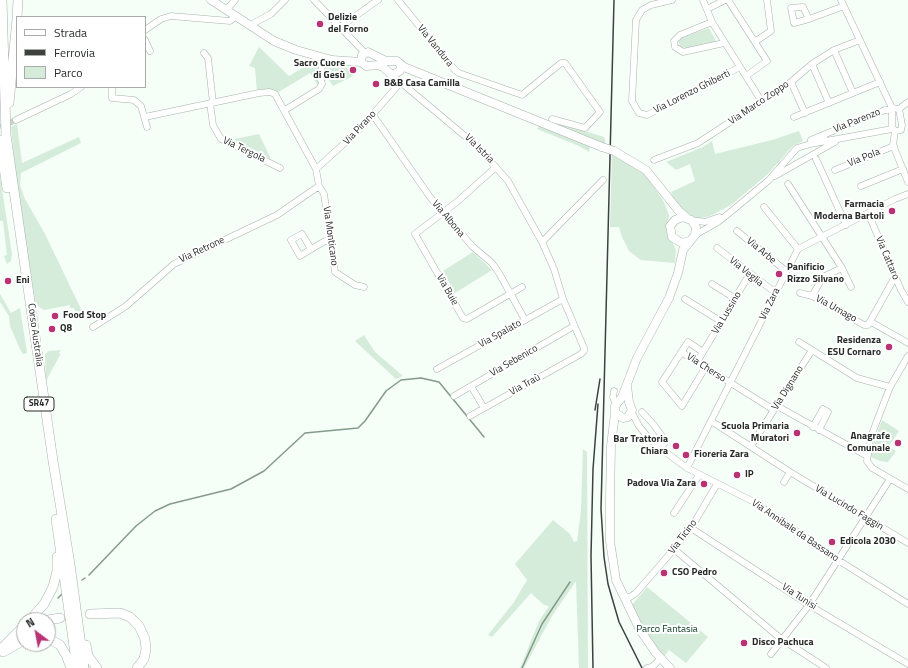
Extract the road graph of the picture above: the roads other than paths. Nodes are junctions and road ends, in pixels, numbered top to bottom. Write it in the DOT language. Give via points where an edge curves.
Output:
graph roads {
  1 [pos="2,0"];
  2 [pos="18,0"];
  3 [pos="211,0"];
  4 [pos="235,0"];
  5 [pos="285,0"];
  6 [pos="314,0"];
  7 [pos="378,0"];
  8 [pos="398,0"];
  9 [pos="672,0"];
  10 [pos="703,0"];
  11 [pos="725,0"];
  12 [pos="728,0"];
  13 [pos="767,0"];
  14 [pos="842,3"];
  15 [pos="229,7"];
  16 [pos="707,9"];
  17 [pos="17,16"];
  18 [pos="235,17"];
  19 [pos="809,19"];
  20 [pos="712,22"];
  21 [pos="254,23"];
  22 [pos="340,27"];
  23 [pos="16,29"];
  24 [pos="146,29"];
  25 [pos="860,40"];
  26 [pos="146,42"];
  27 [pos="756,42"];
  28 [pos="724,43"];
  29 [pos="834,50"];
  30 [pos="150,51"];
  31 [pos="204,53"];
  32 [pos="369,54"];
  33 [pos="324,58"];
  34 [pos="391,61"];
  35 [pos="361,62"];
  36 [pos="812,64"];
  37 [pos="372,65"];
  38 [pos="401,66"];
  39 [pos="740,67"];
  40 [pos="390,72"];
  41 [pos="746,76"];
  42 [pos="401,82"];
  43 [pos="791,82"];
  44 [pos="880,82"];
  45 [pos="80,88"];
  46 [pos="112,88"];
  47 [pos="854,93"];
  48 [pos="762,102"];
  49 [pos="908,102"];
  50 [pos="212,103"];
  51 [pos="829,103"];
  52 [pos="892,109"];
  53 [pos="899,109"];
  54 [pos="285,110"];
  55 [pos="805,113"];
  56 [pos="373,115"];
  57 [pos="145,117"];
  58 [pos="794,117"];
  59 [pos="552,119"];
  60 [pos="16,120"];
  61 [pos="147,127"];
  62 [pos="905,129"];
  63 [pos="893,130"];
  64 [pos="823,135"];
  65 [pos="0,140"];
  66 [pos="811,140"];
  67 [pos="840,140"];
  68 [pos="826,142"];
  69 [pos="894,146"];
  70 [pos="9,157"];
  71 [pos="816,159"];
  72 [pos="654,160"];
  73 [pos="496,167"];
  74 [pos="280,168"];
  75 [pos="316,169"];
  76 [pos="835,170"];
  77 [pos="905,170"];
  78 [pos="603,180"];
  79 [pos="769,180"];
  80 [pos="908,182"];
  81 [pos="788,184"];
  82 [pos="319,186"];
  83 [pos="861,186"];
  84 [pos="908,194"];
  85 [pos="666,196"];
  86 [pos="764,206"];
  87 [pos="733,210"];
  88 [pos="443,213"];
  89 [pos="868,213"];
  90 [pos="689,219"];
  91 [pos="672,223"];
  92 [pos="846,225"];
  93 [pos="737,231"];
  94 [pos="822,237"];
  95 [pos="692,238"];
  96 [pos="675,240"];
  97 [pos="330,241"];
  98 [pos="542,242"];
  99 [pos="717,248"];
  100 [pos="311,249"];
  101 [pos="798,249"];
  102 [pos="680,262"];
  103 [pos="842,268"];
  104 [pos="786,272"];
  105 [pos="749,275"];
  106 [pos="895,277"];
  107 [pos="712,284"];
  108 [pos="364,287"];
  109 [pos="522,287"];
  110 [pos="851,287"];
  111 [pos="889,290"];
  112 [pos="900,290"];
  113 [pos="776,293"];
  114 [pos="800,293"];
  115 [pos="510,294"];
  116 [pos="812,296"];
  117 [pos="563,299"];
  118 [pos="685,299"];
  119 [pos="736,299"];
  120 [pos="908,302"];
  121 [pos="525,320"];
  122 [pos="722,322"];
  123 [pos="871,322"];
  124 [pos="93,326"];
  125 [pos="574,326"];
  126 [pos="799,342"];
  127 [pos="908,343"];
  128 [pos="812,350"];
  129 [pos="681,352"];
  130 [pos="703,352"];
  131 [pos="581,354"];
  132 [pos="908,356"];
  133 [pos="697,362"];
  134 [pos="706,368"];
  135 [pos="437,369"];
  136 [pos="730,384"];
  137 [pos="471,386"];
  138 [pos="890,387"];
  139 [pos="614,391"];
  140 [pos="454,396"];
  141 [pos="622,402"];
  142 [pos="484,408"];
  143 [pos="776,408"];
  144 [pos="642,412"];
  145 [pos="615,413"];
  146 [pos="470,416"];
  147 [pos="627,416"];
  148 [pos="711,421"];
  149 [pos="613,431"];
  150 [pos="751,446"];
  151 [pos="660,448"];
  152 [pos="867,456"];
  153 [pos="687,468"];
  154 [pos="790,472"];
  155 [pos="699,475"];
  156 [pos="890,479"];
  157 [pos="784,482"];
  158 [pos="717,484"];
  159 [pos="908,489"];
  160 [pos="674,513"];
  161 [pos="866,518"];
  162 [pos="57,522"];
  163 [pos="691,528"];
  164 [pos="908,542"];
  165 [pos="674,549"];
  166 [pos="838,560"];
  167 [pos="70,564"];
  168 [pos="623,596"];
  169 [pos="908,604"];
  170 [pos="809,605"];
  171 [pos="36,612"];
  172 [pos="90,614"];
  173 [pos="60,618"];
  174 [pos="56,619"];
  175 [pos="16,638"];
  176 [pos="16,639"];
  177 [pos="782,640"];
  178 [pos="56,643"];
  179 [pos="0,650"];
  180 [pos="0,654"];
  181 [pos="771,654"];
  182 [pos="661,658"];
  183 [pos="908,664"];
  184 [pos="71,668"];
  185 [pos="77,668"];
  186 [pos="84,668"];
  187 [pos="97,668"];
  188 [pos="137,668"];
  189 [pos="647,668"];
  190 [pos="670,668"];
  191 [pos="826,668"];
  1 -- 70 [label="highway, Corso Australia / SR47" via="4,122"];
  2 -- 17 [label="highway, SR47"];
  3 -- 18 [label="main road"];
  4 -- 15 [label="street"];
  5 -- 21 [label="street" via="271,14"];
  6 -- 22 [label="street"];
  7 -- 22 [label="street"];
  8 -- 59 [label="street, Via Vandura" via="459,73 522,95 565,63 600,112 585,128"];
  9 -- 39 [label="street, Via Lorenzo Ghiberti" via="642,10 636,20 632,101 638,113 647,115"];
  10 -- 16 [label="street"];
  11 -- 16 [label="street"];
  12 -- 27 [label="street"];
  13 -- 27 [label="street" via="771,31"];
  14 -- 19 [label="street"];
  14 -- 25 [label="street"];
  16 -- 20 [label="street"];
  18 -- 24 [label="street" via="230,21 171,16 161,19"];
  18 -- 33 [label="main road" via="274,41"];
  20 -- 28 [label="street"];
  20 -- 28 [label="street" via="680,35 674,41 675,46 683,52"];
  22 -- 32 [label="street"];
  23 -- 70 [label="highway, SR47" via="9,103"];
  25 -- 29 [label="street, Via Marco Zoppo"];
  25 -- 44 [label="street"];
  26 -- 30 [label="street"];
  27 -- 41 [label="street" via="767,61"];
  28 -- 39 [label="street"];
  29 -- 36 [label="street, Via Marco Zoppo"];
  29 -- 47 [label="street"];
  31 -- 50 [label="street, Via Tergola" via="208,58"];
  32 -- 34 [label="main road"];
  32 -- 35 [label="main road" via="362,56"];
  32 -- 37 [label="main road" via="374,60"];
  33 -- 35 [label="main road"];
  33 -- 54 [label="street" via="320,89"];
  34 -- 38 [label="main road" via="397,61"];
  34 -- 40 [label="main road" via="387,65"];
  35 -- 37 [label="main road" via="366,66"];
  36 -- 43 [label="street, Via Marco Zoppo"];
  36 -- 51 [label="street"];
  37 -- 40 [label="main road" via="378,64"];
  38 -- 40 [label="main road" via="400,72"];
  38 -- 85 [label="main road, bridge" via="614,151 646,170 658,182"];
  39 -- 41 [label="street"];
  40 -- 42 [label="street, Via Istria"];
  41 -- 48 [label="street"];
  42 -- 56 [label="street, Via Pirano"];
  42 -- 73 [label="street, Via Istria" via="478,147"];
  43 -- 48 [label="street, Via Marco Zoppo"];
  43 -- 55 [label="street"];
  44 -- 47 [label="street"];
  44 -- 52 [label="street"];
  45 -- 60 [label="street"];
  46 -- 57 [label="street" via="112,98 137,102"];
  47 -- 51 [label="street"];
  48 -- 72 [label="street, Via Marco Zoppo" via="698,143"];
  49 -- 53 [label="street"];
  50 -- 54 [label="street" via="270,92 276,94"];
  50 -- 57 [label="street"];
  50 -- 74 [label="street, Via Tergola" via="213,125 220,139"];
  51 -- 55 [label="street"];
  52 -- 53 [label="street"];
  52 -- 63 [label="street"];
  52 -- 64 [label="street, Via Parenzo"];
  53 -- 62 [label="street"];
  54 -- 75 [label="street"];
  55 -- 58 [label="street"];
  56 -- 75 [label="street, Via Pirano"];
  56 -- 88 [label="street, Via Albona" via="419,183"];
  57 -- 61 [label="street"];
  62 -- 63 [label="street"];
  63 -- 67 [label="street" via="864,133"];
  63 -- 69 [label="street"];
  64 -- 66 [label="street, Via Parenzo"];
  64 -- 68 [label="street, Via Parenzo"];
  65 -- 162 [label="highway, Corso Australia / SR47"];
  67 -- 68 [label="street"];
  67 -- 79 [label="street"];
  68 -- 79 [label="street" via="797,148"];
  69 -- 76 [label="street, Via Pola"];
  69 -- 77 [label="street"];
  70 -- 167 [label="highway, Corso Australia / SR47"];
  71 -- 92 [label="street"];
  73 -- 88 [label="street"];
  73 -- 98 [label="street, Via Istria" via="518,196"];
  75 -- 82 [label="street, Via Monticano"];
  77 -- 80 [label="street"];
  77 -- 83 [label="street"];
  78 -- 98 [label="street"];
  79 -- 87 [label="street"];
  81 -- 94 [label="street"];
  82 -- 97 [label="street, Via Monticano" via="324,194"];
  82 -- 124 [label="street, Via Retrone" via="276,215 174,264 126,306"];
  84 -- 89 [label="street"];
  85 -- 90 [label="main road"];
  85 -- 91 [label="main road" via="673,214"];
  86 -- 101 [label="street"];
  87 -- 90 [label="street" via="705,222"];
  87 -- 95 [label="street"];
  88 -- 115 [label="street, Via Albona" via="492,264"];
  88 -- 115 [label="street, Via Buie" via="415,234 463,318 467,319"];
  89 -- 92 [label="street"];
  89 -- 106 [label="street, Via Cattaro"];
  90 -- 91 [label="main road" via="679,218"];
  90 -- 95 [label="main road" via="696,227"];
  91 -- 96 [label="main road" via="670,230"];
  92 -- 94 [label="street"];
  93 -- 104 [label="street, Via Arbe"];
  94 -- 101 [label="street"];
  94 -- 103 [label="street"];
  95 -- 96 [label="main road" via="682,243"];
  95 -- 102 [label="main road" via="683,250"];
  96 -- 102 [label="main road"];
  97 -- 100 [label="street"];
  97 -- 108 [label="street, Via Monticano" via="335,272 355,285"];
  98 -- 117 [label="street, Via Istria"];
  99 -- 105 [label="street, Via Veglia"];
  101 -- 104 [label="street, Via Zara"];
  102 -- 141 [label="main road" via="672,291 638,358"];
  103 -- 110 [label="street"];
  103 -- 116 [label="street" via="823,277"];
  104 -- 113 [label="street, Via Zara"];
  105 -- 113 [label="street, Via Veglia"];
  105 -- 119 [label="street, Via Lussino"];
  106 -- 111 [label="street"];
  106 -- 112 [label="street, Via Cattaro"];
  107 -- 119 [label="street"];
  109 -- 115 [label="street, Via Buie"];
  111 -- 112 [label="street"];
  111 -- 123 [label="street"];
  112 -- 120 [label="street, Via Cattaro"];
  113 -- 136 [label="street, Via Zara"];
  114 -- 116 [label="street, Via Umago"];
  115 -- 121 [label="street, Via Albona"];
  116 -- 123 [label="street, Via Umago" via="864,325"];
  117 -- 121 [label="street, Via Spalato"];
  117 -- 125 [label="street, Via Istria"];
  118 -- 122 [label="street"];
  119 -- 122 [label="street, Via Lussino"];
  121 -- 135 [label="street, Via Spalato"];
  122 -- 130 [label="street, Via Lussino"];
  123 -- 127 [label="street"];
  125 -- 131 [label="street, Via Istria" via="584,348"];
  125 -- 137 [label="street, Via Sebenico"];
  126 -- 128 [label="street"];
  128 -- 138 [label="street" via="857,378"];
  128 -- 143 [label="street, Via Dignano"];
  129 -- 130 [label="street" via="688,342"];
  129 -- 133 [label="street, Via Cherso"];
  129 -- 134 [label="street" via="662,382 682,406"];
  130 -- 133 [label="street, Via Lussino"];
  131 -- 142 [label="street, Via Traù"];
  132 -- 138 [label="street"];
  133 -- 134 [label="street, Via Cherso"];
  134 -- 136 [label="street, Via Cherso"];
  136 -- 143 [label="street, Via Cherso"];
  136 -- 148 [label="street, Via Zara"];
  137 -- 140 [label="street, Via Sebenico"];
  137 -- 142 [label="street"];
  138 -- 152 [label="street" via="870,439"];
  139 -- 141 [label="street" via="613,397"];
  141 -- 145 [label="main road" via="614,408"];
  141 -- 147 [label="main road" via="632,407"];
  142 -- 146 [label="street, Via Traù"];
  143 -- 150 [label="street, Via Dignano"];
  143 -- 152 [label="street, Via Cherso"];
  144 -- 151 [label="street" via="664,439 664,444"];
  145 -- 147 [label="main road, Via Annibale da Bassano"];
  145 -- 149 [label="main road"];
  147 -- 149 [label="main road"];
  147 -- 151 [label="street, Via Annibale da Bassano"];
  148 -- 150 [label="street, Via Lucindo Faggin"];
  148 -- 153 [label="street, Via Zara"];
  149 -- 168 [label="main road" via="610,541 616,580"];
  150 -- 154 [label="street, Via Lucindo Faggin"];
  151 -- 153 [label="street, Via Annibale da Bassano"];
  152 -- 156 [label="street" via="872,468"];
  153 -- 155 [label="street, Via Annibale da Bassano"];
  154 -- 157 [label="street"];
  154 -- 161 [label="street, Via Lucindo Faggin"];
  155 -- 158 [label="street, Via Annibale da Bassano"];
  155 -- 160 [label="street"];
  156 -- 159 [label="street"];
  156 -- 161 [label="street"];
  158 -- 163 [label="street, Via Ticino"];
  158 -- 166 [label="street, Via Annibale da Bassano" via="754,502"];
  161 -- 164 [label="street, Via Lucindo Faggin"];
  161 -- 166 [label="street"];
  162 -- 171 [label="highway" via="55,582 48,597"];
  162 -- 185 [label="highway, Corso Australia / SR47"];
  163 -- 165 [label="street, Via Ticino"];
  163 -- 170 [label="street, Via Tunisi"];
  165 -- 168 [label="street, Via Ticino" via="636,593 630,597"];
  165 -- 177 [label="street"];
  166 -- 169 [label="street, Via Annibale da Bassano"];
  166 -- 170 [label="street"];
  167 -- 186 [label="highway, Corso Australia / SR47"];
  167 -- 187 [label="highway" via="86,648 92,664"];
  168 -- 182 [label="main road" via="640,630"];
  170 -- 177 [label="street"];
  170 -- 183 [label="street, Via Tunisi"];
  172 -- 188 [label="highway" via="120,613 130,617 139,626 146,649 144,658"];
  173 -- 174 [label="highway"];
  175 -- 179 [label="highway"];
  176 -- 180 [label="highway"];
  177 -- 181 [label="street"];
  177 -- 191 [label="street"];
  178 -- 184 [label="highway" via="66,655"];
  182 -- 189 [label="street"];
  182 -- 190 [label="main road"];
}
